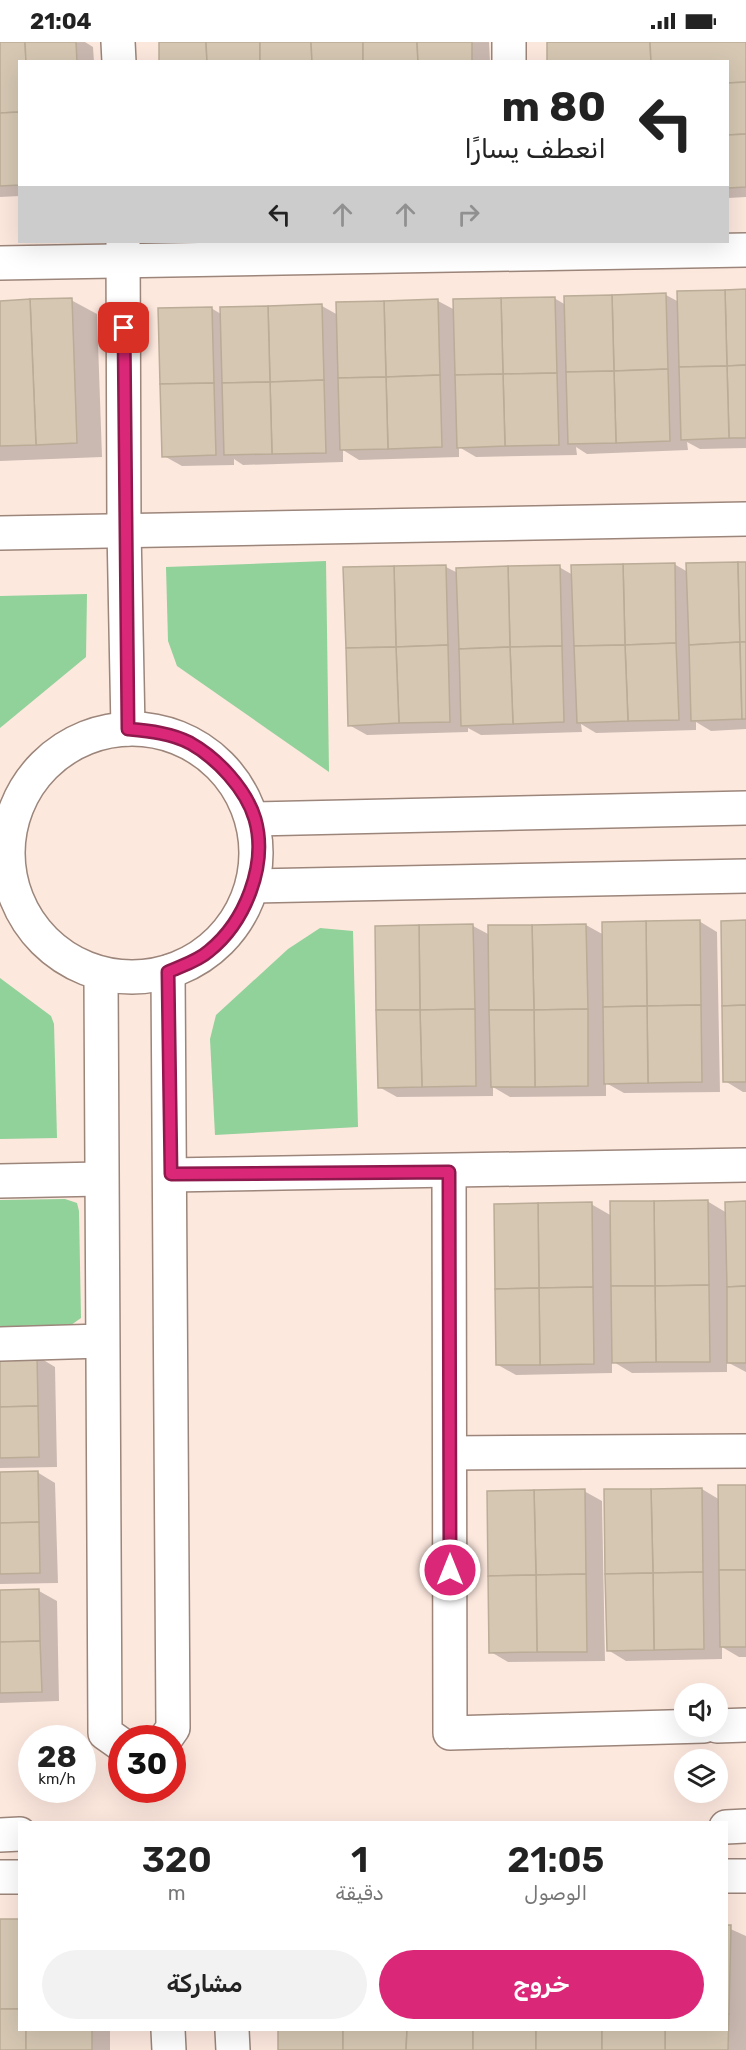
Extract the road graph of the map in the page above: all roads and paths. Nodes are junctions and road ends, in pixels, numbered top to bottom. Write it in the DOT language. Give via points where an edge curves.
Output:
graph roads {
  1 [pos="118,42"];
  2 [pos="509,42"];
  3 [pos="119,60"];
  4 [pos="509,60"];
  5 [pos="513,247"];
  6 [pos="746,250"];
  7 [pos="123,251"];
  8 [pos="0,263"];
  9 [pos="746,519"];
  10 [pos="124,529"];
  11 [pos="0,532"];
  12 [pos="128,729"];
  13 [pos="746,808"];
  14 [pos="255,819"];
  15 [pos="5,823"];
  16 [pos="746,876"];
  17 [pos="254,885"];
  18 [pos="5,886"];
  19 [pos="168,972"];
  20 [pos="101,978"];
  21 [pos="746,1165"];
  22 [pos="449,1172"];
  23 [pos="171,1174"];
  24 [pos="101,1179"];
  25 [pos="0,1181"];
  26 [pos="102,1341"];
  27 [pos="0,1344"];
  28 [pos="746,1451"];
  29 [pos="450,1453"];
  30 [pos="173,1725"];
  31 [pos="746,1725"];
  32 [pos="728,1726"];
  33 [pos="674,1727"];
  34 [pos="108,1735"];
  35 [pos="746,1826"];
  36 [pos="728,1827"];
  37 [pos="0,1834"];
  38 [pos="18,1834"];
  39 [pos="728,1876"];
  40 [pos="746,1876"];
  41 [pos="0,1877"];
  42 [pos="18,1877"];
  43 [pos="168,2031"];
  44 [pos="232,2031"];
  45 [pos="168,2050"];
  46 [pos="233,2050"];
  1 -- 3 [label="street"];
  2 -- 4 [label="street"];
  5 -- 6 [label="street"];
  5 -- 7 [label="street"];
  7 -- 8 [label="street"];
  7 -- 10 [label="street"];
  9 -- 10 [label="street"];
  10 -- 11 [label="street"];
  10 -- 12 [label="street"];
  12 -- 14 [label="street" via="160,732 190,743 208,755 241,791"];
  12 -- 15 [label="street" via="96,734 67,747 41,767"];
  13 -- 14 [label="street"];
  14 -- 17 [label="street"];
  15 -- 18 [label="street"];
  16 -- 17 [label="street"];
  17 -- 19 [label="street" via="231,929 208,953"];
  18 -- 20 [label="street" via="35,934 59,955"];
  19 -- 20 [label="street"];
  19 -- 23 [label="street"];
  20 -- 24 [label="street"];
  21 -- 22 [label="street"];
  22 -- 23 [label="street"];
  22 -- 29 [label="street"];
  23 -- 30 [label="street"];
  24 -- 25 [label="street"];
  24 -- 26 [label="street"];
  26 -- 27 [label="street"];
  26 -- 34 [label="street"];
  28 -- 29 [label="street"];
  29 -- 33 [label="street" via="450,1733"];
  31 -- 32 [label="street"];
  35 -- 36 [label="street"];
  37 -- 38 [label="street"];
  39 -- 40 [label="street"];
  41 -- 42 [label="street"];
  43 -- 45 [label="street"];
  44 -- 46 [label="street"];
}
